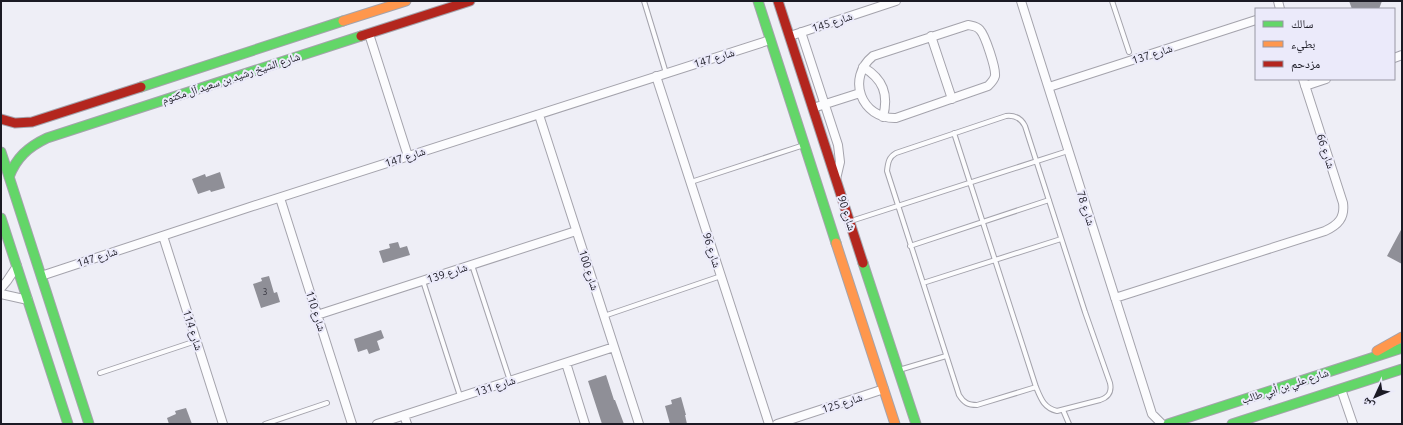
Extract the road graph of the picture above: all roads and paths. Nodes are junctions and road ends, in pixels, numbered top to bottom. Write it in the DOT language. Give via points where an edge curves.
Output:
graph roads {
  1 [pos="406,1"];
  2 [pos="470,1"];
  3 [pos="644,1"];
  4 [pos="758,1"];
  5 [pos="778,1"];
  6 [pos="896,1"];
  7 [pos="1021,1"];
  8 [pos="1112,1"];
  9 [pos="1255,20"];
  10 [pos="801,32"];
  11 [pos="369,34"];
  12 [pos="790,36"];
  13 [pos="931,36"];
  14 [pos="770,40"];
  15 [pos="1129,52"];
  16 [pos="863,67"];
  17 [pos="666,73"];
  18 [pos="656,76"];
  19 [pos="1319,80"];
  20 [pos="1304,82"];
  21 [pos="1049,87"];
  22 [pos="860,93"];
  23 [pos="952,99"];
  24 [pos="825,104"];
  25 [pos="813,108"];
  26 [pos="539,115"];
  27 [pos="883,117"];
  28 [pos="1,119"];
  29 [pos="52,122"];
  30 [pos="954,133"];
  31 [pos="60,134"];
  32 [pos="804,145"];
  33 [pos="1068,151"];
  34 [pos="1,152"];
  35 [pos="408,156"];
  36 [pos="1036,161"];
  37 [pos="9,177"];
  38 [pos="836,179"];
  39 [pos="690,182"];
  40 [pos="970,182"];
  41 [pos="818,185"];
  42 [pos="841,193"];
  43 [pos="280,198"];
  44 [pos="1049,200"];
  45 [pos="823,201"];
  46 [pos="898,206"];
  47 [pos="1,218"];
  48 [pos="850,221"];
  49 [pos="983,222"];
  50 [pos="576,231"];
  51 [pos="163,236"];
  52 [pos="1061,239"];
  53 [pos="910,246"];
  54 [pos="995,260"];
  55 [pos="472,265"];
  56 [pos="17,266"];
  57 [pos="41,276"];
  58 [pos="721,276"];
  59 [pos="423,281"];
  60 [pos="923,283"];
  61 [pos="1,288"];
  62 [pos="1,294"];
  63 [pos="47,295"];
  64 [pos="1115,298"];
  65 [pos="28,300"];
  66 [pos="317,315"];
  67 [pos="604,316"];
  68 [pos="1402,337"];
  69 [pos="197,341"];
  70 [pos="614,347"];
  71 [pos="1402,348"];
  72 [pos="946,356"];
  73 [pos="1366,360"];
  74 [pos="566,363"];
  75 [pos="1402,369"];
  76 [pos="899,370"];
  77 [pos="100,373"];
  78 [pos="510,381"];
  79 [pos="1036,388"];
  80 [pos="884,389"];
  81 [pos="1341,389"];
  82 [pos="461,397"];
  83 [pos="327,403"];
  84 [pos="1264,403"];
  85 [pos="1063,410"];
  86 [pos="1152,414"];
  87 [pos="404,415"];
  88 [pos="68,424"];
  89 [pos="89,424"];
  90 [pos="223,424"];
  91 [pos="266,424"];
  92 [pos="352,424"];
  93 [pos="377,424"];
  94 [pos="407,424"];
  95 [pos="585,424"];
  96 [pos="639,424"];
  97 [pos="769,424"];
  98 [pos="777,424"];
  99 [pos="895,424"];
  100 [pos="916,424"];
  101 [pos="1069,424"];
  102 [pos="1150,424"];
  103 [pos="1162,424"];
  104 [pos="1168,424"];
  105 [pos="1232,424"];
  106 [pos="1352,424"];
  1 -- 29 [label="street, شارع الشيخ رشيد بن سعيد آل مكتوم"];
  2 -- 11 [label="street, شارع الشيخ رشيد بن سعيد آل مكتوم"];
  3 -- 17 [label="lane"];
  4 -- 14 [label="street, شارع 90"];
  5 -- 12 [label="street, شارع 90"];
  6 -- 10 [label="street, شارع 145"];
  7 -- 21 [label="street, شارع 78"];
  8 -- 15 [label="lane"];
  9 -- 21 [label="street, شارع 137"];
  10 -- 12 [label="street, شارع 145"];
  10 -- 24 [label="street"];
  11 -- 31 [label="street, شارع الشيخ رشيد بن سعيد آل مكتوم"];
  11 -- 35 [label="street"];
  12 -- 25 [label="street, شارع 90"];
  13 -- 16 [label="street" via="873,56"];
  13 -- 23 [label="street"];
  13 -- 23 [label="street" via="968,25 974,26 984,35 995,70 993,82"];
  14 -- 17 [label="street, شارع 147"];
  14 -- 32 [label="street, شارع 90"];
  16 -- 22 [label="street" via="859,80"];
  16 -- 27 [label="street" via="872,72 883,88 886,107"];
  17 -- 18 [label="street, شارع 147"];
  18 -- 26 [label="street, شارع 147"];
  18 -- 39 [label="street, شارع 96"];
  19 -- 20 [label="street"];
  20 -- 64 [label="street, شارع 66" via="1343,203 1344,210 1338,223 1325,231"];
  21 -- 33 [label="street, شارع 78"];
  22 -- 24 [label="street"];
  22 -- 27 [label="street" via="869,107"];
  23 -- 27 [label="street" via="896,118"];
  24 -- 25 [label="street"];
  24 -- 38 [label="street" via="840,154"];
  25 -- 38 [label="street, شارع 90"];
  26 -- 35 [label="street, شارع 147"];
  26 -- 50 [label="street, شارع 100"];
  28 -- 29 [label="street, شارع الشيخ رشيد بن سعيد آل مكتوم" via="24,124"];
  29 -- 31 [label="street" via="55,132"];
  30 -- 36 [label="lane" via="1006,116 1018,117 1023,121"];
  30 -- 40 [label="lane"];
  30 -- 46 [label="lane" via="890,156 887,171"];
  31 -- 37 [label="street, شارع الشيخ رشيد بن سعيد آل مكتوم" via="37,142 27,149 12,166"];
  32 -- 39 [label="lane"];
  32 -- 41 [label="street, شارع 90"];
  33 -- 36 [label="lane"];
  33 -- 64 [label="street, شارع 78"];
  34 -- 37 [label="street"];
  35 -- 43 [label="street, شارع 147"];
  36 -- 40 [label="lane"];
  36 -- 44 [label="lane"];
  37 -- 57 [label="street"];
  38 -- 41 [label="street" via="828,186"];
  38 -- 42 [label="street, شارع 90"];
  39 -- 58 [label="street, شارع 96"];
  40 -- 46 [label="lane"];
  40 -- 49 [label="lane"];
  41 -- 45 [label="street, شارع 90"];
  42 -- 45 [label="street" via="829,191 824,195"];
  42 -- 48 [label="street, شارع 90"];
  43 -- 51 [label="street, شارع 147"];
  43 -- 66 [label="street, شارع 110"];
  44 -- 49 [label="lane"];
  44 -- 52 [label="lane"];
  45 -- 80 [label="street, شارع 90"];
  46 -- 48 [label="lane"];
  46 -- 53 [label="lane"];
  47 -- 56 [label="street"];
  48 -- 76 [label="street, شارع 90"];
  49 -- 53 [label="lane"];
  49 -- 54 [label="lane"];
  50 -- 55 [label="street, شارع 139"];
  50 -- 67 [label="street, شارع 100"];
  51 -- 57 [label="street, شارع 147"];
  51 -- 69 [label="street, شارع 114"];
  52 -- 54 [label="lane"];
  52 -- 85 [label="lane" via="1111,388 1106,398"];
  53 -- 60 [label="lane"];
  54 -- 60 [label="lane"];
  54 -- 79 [label="lane"];
  55 -- 59 [label="street, شارع 139"];
  55 -- 78 [label="lane"];
  56 -- 61 [label="street"];
  56 -- 65 [label="street"];
  57 -- 63 [label="street"];
  58 -- 67 [label="lane"];
  58 -- 97 [label="street, شارع 96"];
  59 -- 66 [label="street, شارع 139"];
  59 -- 82 [label="lane"];
  60 -- 72 [label="lane"];
  62 -- 65 [label="street"];
  63 -- 65 [label="street" via="38,300"];
  63 -- 89 [label="street"];
  64 -- 86 [label="street, شارع 78"];
  65 -- 88 [label="street"];
  66 -- 92 [label="street, شارع 110"];
  67 -- 70 [label="street, شارع 100"];
  68 -- 73 [label="street"];
  69 -- 77 [label="lane"];
  69 -- 90 [label="street, شارع 114"];
  70 -- 74 [label="street, شارع 131"];
  70 -- 96 [label="street, شارع 100"];
  71 -- 73 [label="street, شارع علي بن أبي طالب"];
  72 -- 76 [label="lane"];
  72 -- 79 [label="lane" via="960,395 969,405"];
  73 -- 84 [label="street, شارع علي بن أبي طالب"];
  74 -- 78 [label="street, شارع 131"];
  74 -- 95 [label="street"];
  75 -- 81 [label="street, شارع علي بن أبي طالب"];
  76 -- 100 [label="street, شارع 90"];
  78 -- 82 [label="street, شارع 131"];
  79 -- 85 [label="lane" via="1045,406 1051,410"];
  80 -- 98 [label="street, شارع 125"];
  80 -- 99 [label="street, شارع 90"];
  81 -- 84 [label="street, شارع علي بن أبي طالب"];
  81 -- 106 [label="street"];
  82 -- 87 [label="street, شارع 131"];
  83 -- 91 [label="lane"];
  84 -- 104 [label="street, شارع علي بن أبي طالب"];
  84 -- 105 [label="street, شارع علي بن أبي طالب"];
  85 -- 101 [label="lane"];
  86 -- 102 [label="street, شارع 78"];
  86 -- 103 [label="street, شارع 78"];
  87 -- 93 [label="street, شارع 131"];
  87 -- 94 [label="street"];
}
